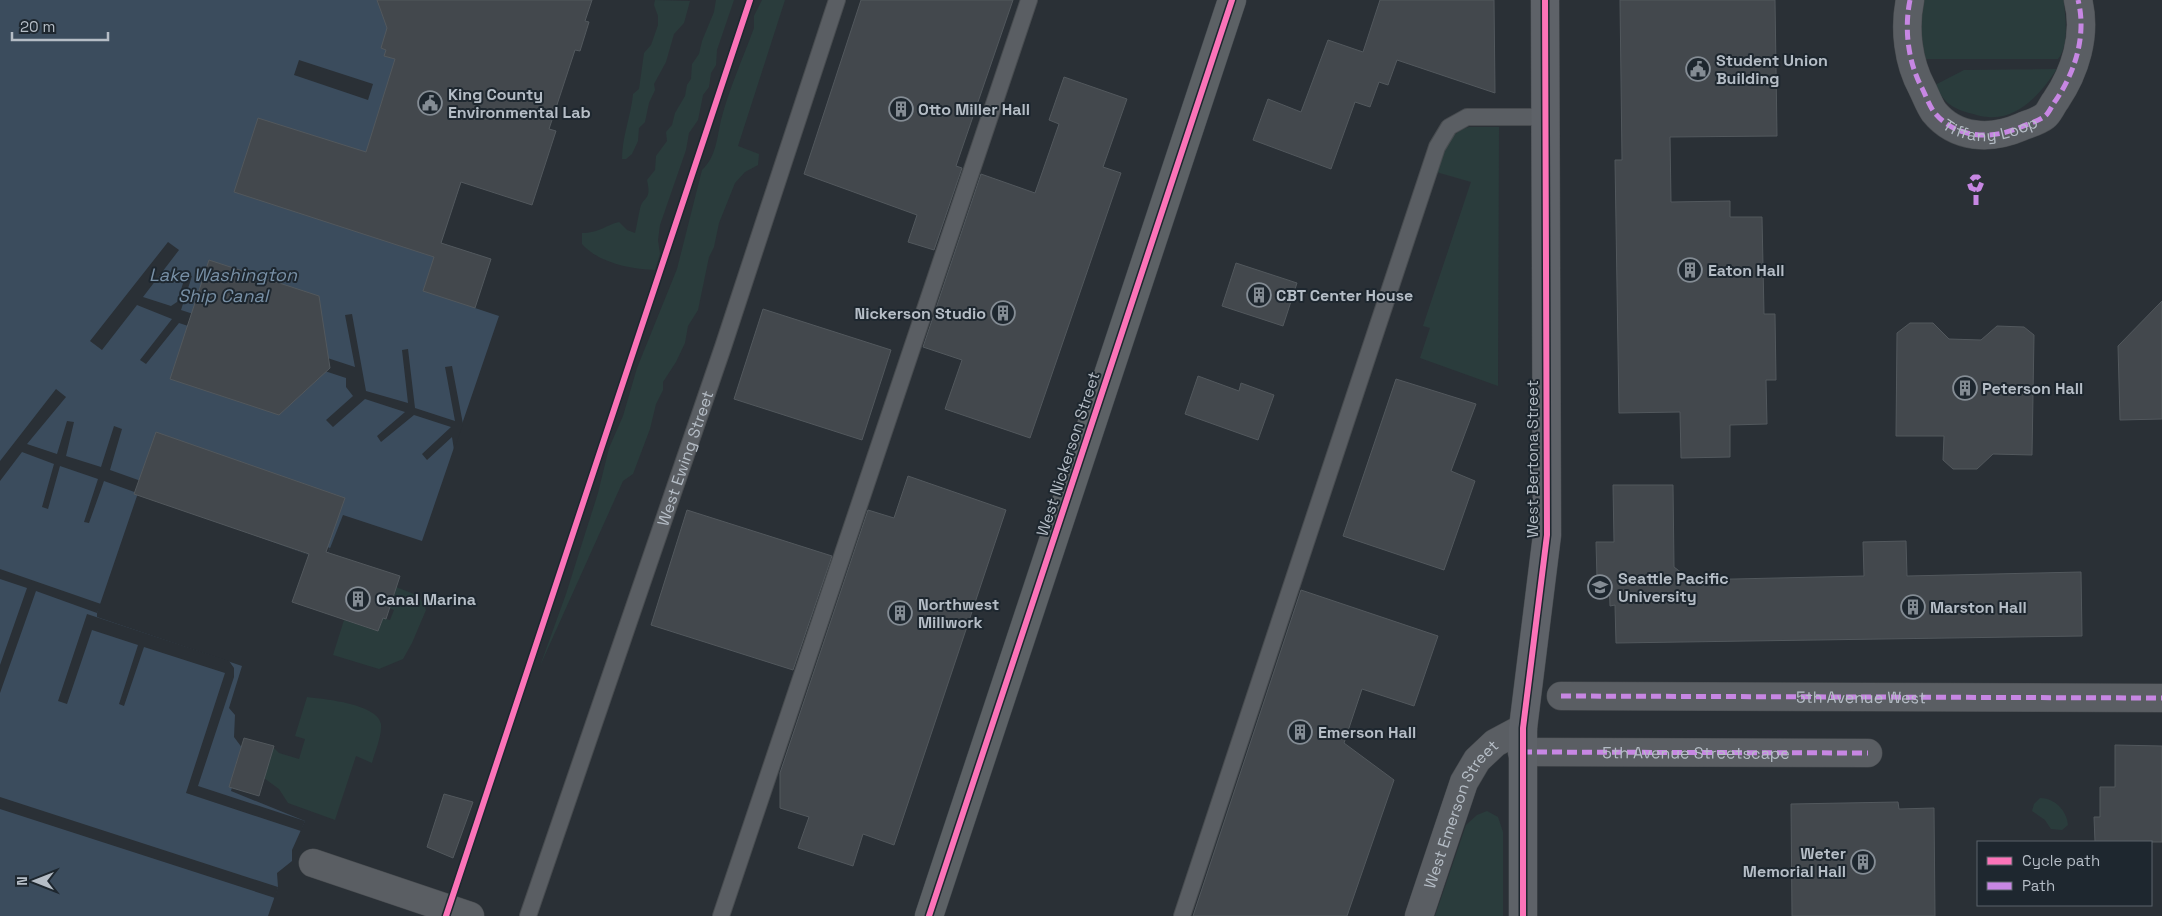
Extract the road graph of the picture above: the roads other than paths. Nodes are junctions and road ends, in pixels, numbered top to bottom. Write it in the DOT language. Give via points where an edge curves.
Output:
graph roads {
  1 [pos="837,0"];
  2 [pos="1029,0"];
  3 [pos="1232,0"];
  4 [pos="1545,0"];
  5 [pos="1910,0"];
  6 [pos="2078,0"];
  7 [pos="1545,117"];
  8 [pos="1561,696"];
  9 [pos="2162,698"];
  10 [pos="1523,740"];
  11 [pos="1868,754"];
  12 [pos="313,863"];
  13 [pos="470,916"];
  14 [pos="528,916"];
  15 [pos="721,916"];
  16 [pos="929,916"];
  17 [pos="1182,916"];
  18 [pos="1419,916"];
  19 [pos="1523,916"];
  1 -- 14 [label="lane, West Ewing Street" via="723,347"];
  2 -- 15 [label="lane"];
  3 -- 16 [label="main road, West Nickerson Street"];
  4 -- 7 [label="street, West Bertona Street"];
  5 -- 6 [label="street, Tiffany Loop" via="1908,42 1918,82 1934,112 1957,131 1985,136 2011,131 2045,116 2069,81 2080,41"];
  7 -- 10 [label="street, West Bertona Street" via="1546,535"];
  7 -- 17 [label="lane" via="1467,117 1449,127 1438,147"];
  8 -- 9 [label="street, 5th Avenue West"];
  10 -- 11 [label="street, 5th Avenue Streetscape" via="1665,751"];
  10 -- 18 [label="street, West Emerson Street" via="1495,743 1477,760 1464,782"];
  10 -- 19 [label="street, West Bertona Street"];
  12 -- 13 [label="street"];
}
